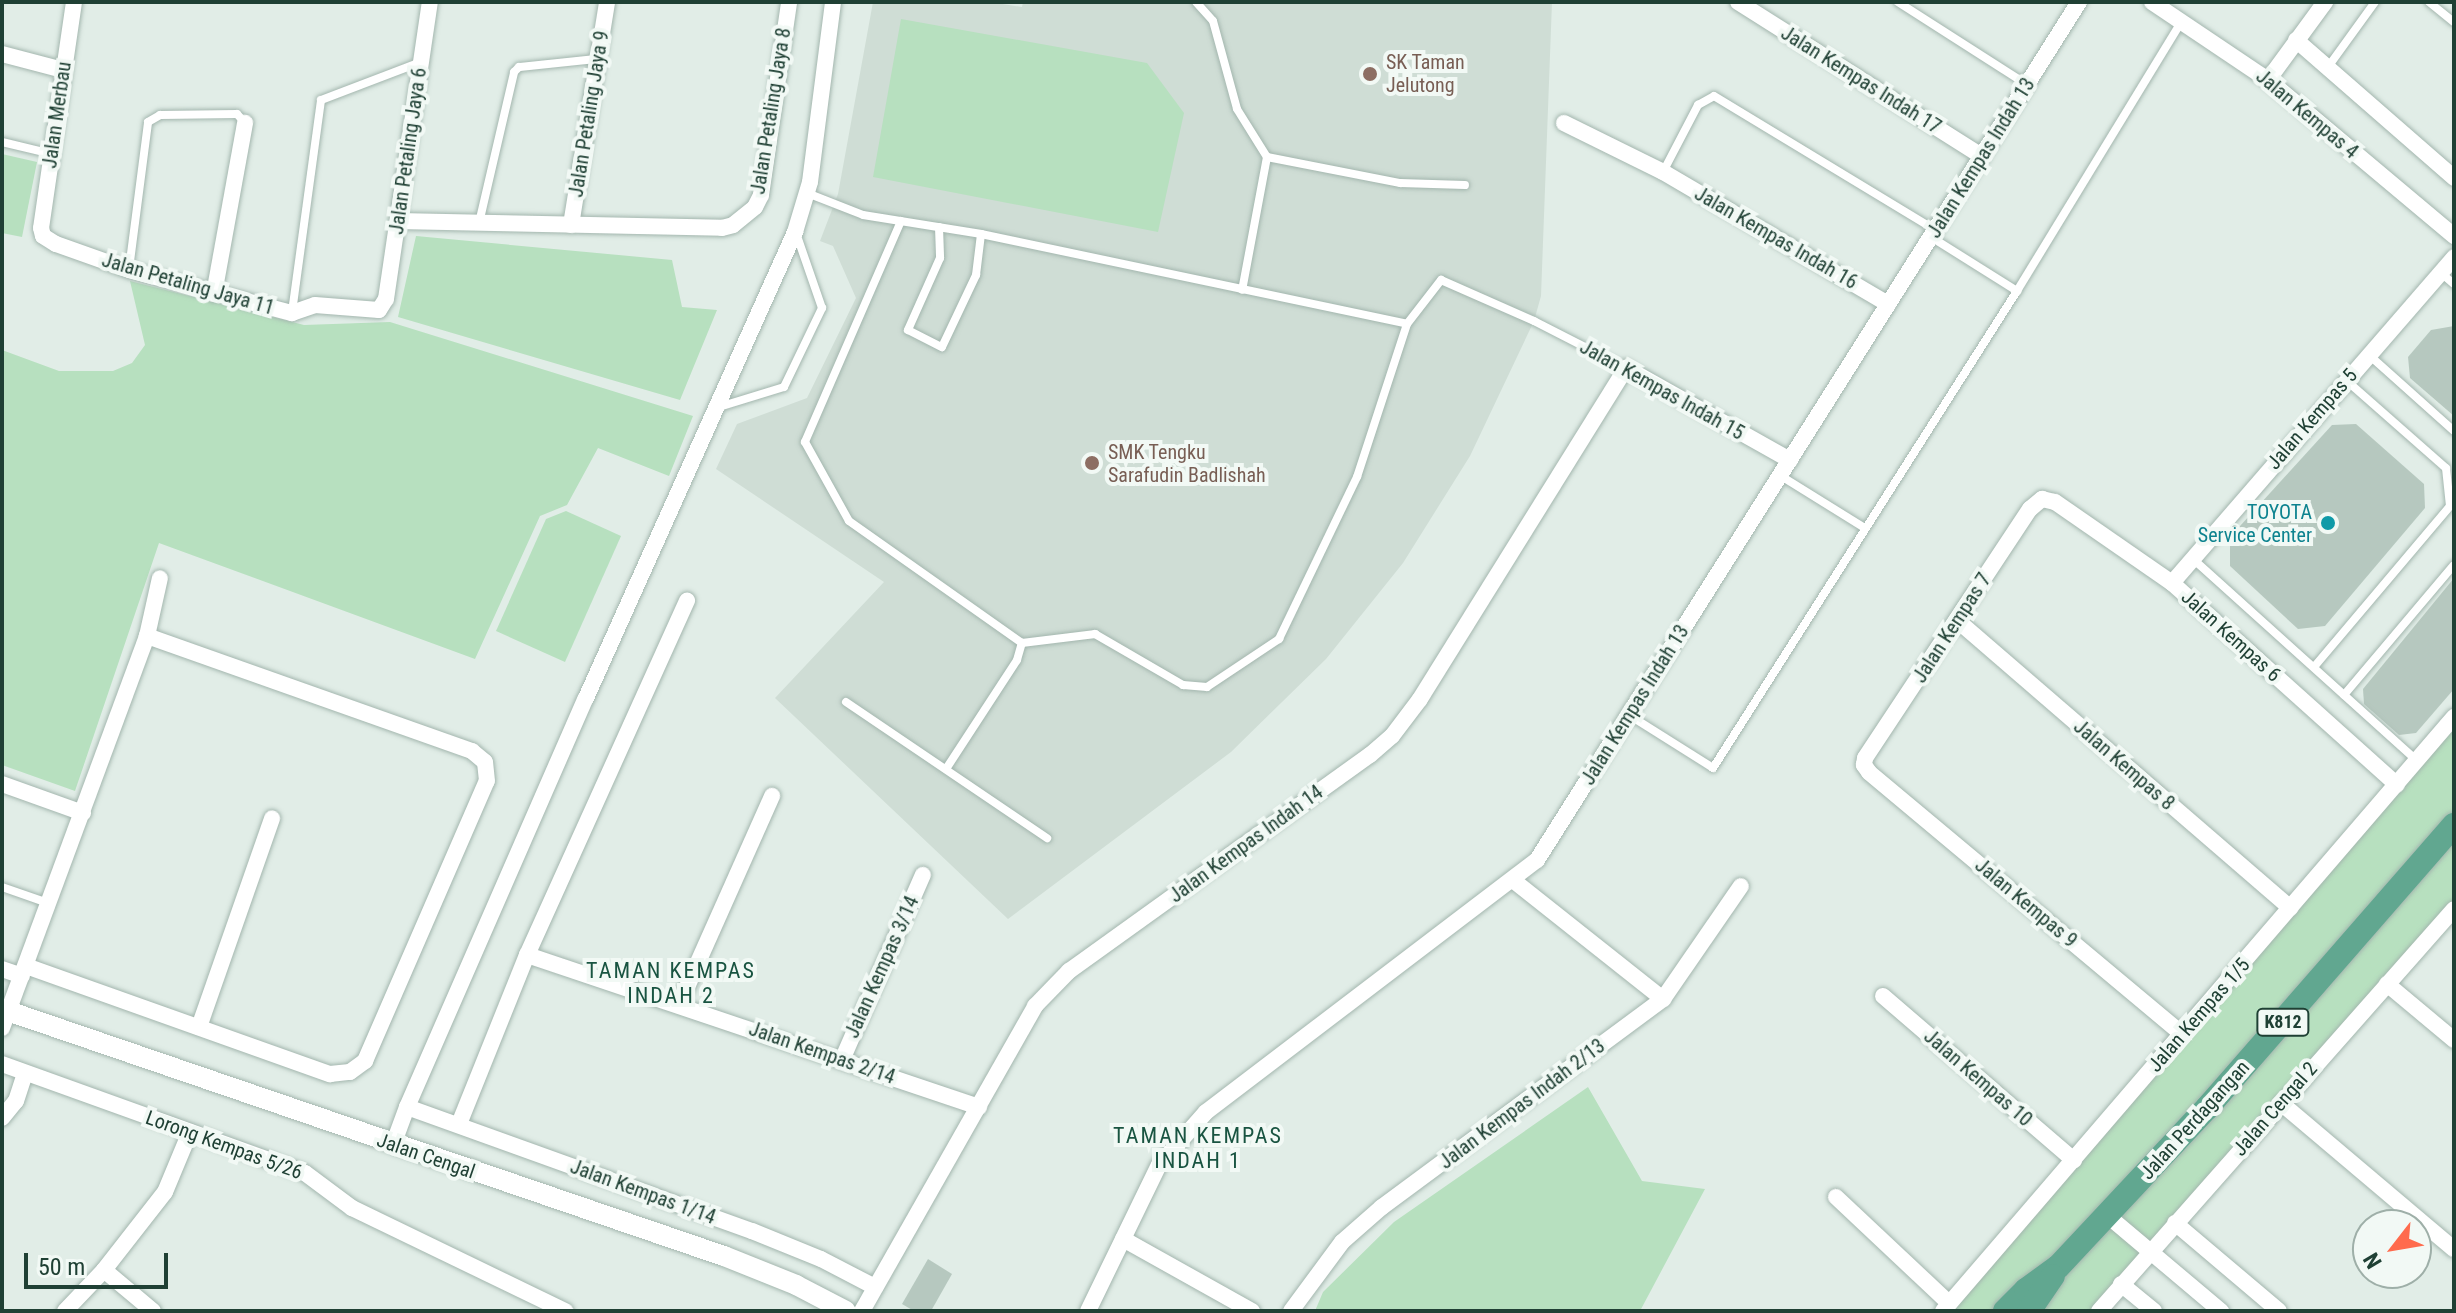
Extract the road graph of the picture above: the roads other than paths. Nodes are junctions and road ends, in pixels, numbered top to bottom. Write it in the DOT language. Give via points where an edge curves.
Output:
graph roads {
  1 [pos="74,2"];
  2 [pos="430,2"];
  3 [pos="607,2"];
  4 [pos="789,2"];
  5 [pos="833,2"];
  6 [pos="1196,2"];
  7 [pos="1739,2"];
  8 [pos="1898,2"];
  9 [pos="2152,2"];
  10 [pos="2325,2"];
  11 [pos="2375,2"];
  12 [pos="2429,2"];
  13 [pos="2076,3"];
  14 [pos="2182,21"];
  15 [pos="2454,22"];
  16 [pos="2296,40"];
  17 [pos="2,54"];
  18 [pos="598,59"];
  19 [pos="421,62"];
  20 [pos="2327,67"];
  21 [pos="63,70"];
  22 [pos="2268,80"];
  23 [pos="2027,85"];
  24 [pos="245,123"];
  25 [pos="1564,123"];
  26 [pos="2,142"];
  27 [pos="52,154"];
  28 [pos="1982,156"];
  29 [pos="1267,157"];
  30 [pos="1663,172"];
  31 [pos="2454,178"];
  32 [pos="1465,185"];
  33 [pos="807,193"];
  34 [pos="398,221"];
  35 [pos="901,221"];
  36 [pos="479,223"];
  37 [pos="571,225"];
  38 [pos="939,227"];
  39 [pos="41,228"];
  40 [pos="795,232"];
  41 [pos="1933,233"];
  42 [pos="981,234"];
  43 [pos="2454,236"];
  44 [pos="2454,257"];
  45 [pos="129,270"];
  46 [pos="2440,272"];
  47 [pos="2454,284"];
  48 [pos="1242,290"];
  49 [pos="2017,291"];
  50 [pos="214,294"];
  51 [pos="386,299"];
  52 [pos="1888,304"];
  53 [pos="292,313"];
  54 [pos="1407,324"];
  55 [pos="2369,355"];
  56 [pos="1626,368"];
  57 [pos="2346,380"];
  58 [pos="719,407"];
  59 [pos="2454,431"];
  60 [pos="1790,460"];
  61 [pos="1780,475"];
  62 [pos="2055,502"];
  63 [pos="1865,528"];
  64 [pos="2193,559"];
  65 [pos="2454,565"];
  66 [pos="160,578"];
  67 [pos="2172,583"];
  68 [pos="687,600"];
  69 [pos="1958,621"];
  70 [pos="147,636"];
  71 [pos="1022,643"];
  72 [pos="2314,667"];
  73 [pos="2344,695"];
  74 [pos="846,702"];
  75 [pos="1629,715"];
  76 [pos="2454,717"];
  77 [pos="2417,760"];
  78 [pos="946,769"];
  79 [pos="1869,772"];
  80 [pos="2,784"];
  81 [pos="2397,785"];
  82 [pos="772,796"];
  83 [pos="83,813"];
  84 [pos="272,818"];
  85 [pos="2454,825"];
  86 [pos="1047,838"];
  87 [pos="923,875"];
  88 [pos="1514,881"];
  89 [pos="1741,886"];
  90 [pos="2,887"];
  91 [pos="49,904"];
  92 [pos="2290,908"];
  93 [pos="2454,909"];
  94 [pos="527,955"];
  95 [pos="2,969"];
  96 [pos="24,971"];
  97 [pos="2387,984"];
  98 [pos="1883,996"];
  99 [pos="1663,999"];
  100 [pos="679,1005"];
  101 [pos="4,1016"];
  102 [pos="199,1027"];
  103 [pos="2182,1034"];
  104 [pos="2454,1040"];
  105 [pos="842,1060"];
  106 [pos="2,1064"];
  107 [pos="25,1073"];
  108 [pos="2281,1103"];
  109 [pos="407,1107"];
  110 [pos="979,1107"];
  111 [pos="2,1118"];
  112 [pos="459,1124"];
  113 [pos="190,1132"];
  114 [pos="393,1145"];
  115 [pos="2074,1160"];
  116 [pos="1836,1197"];
  117 [pos="2108,1216"];
  118 [pos="2175,1223"];
  119 [pos="1123,1239"];
  120 [pos="2454,1249"];
  121 [pos="2149,1251"];
  122 [pos="2058,1267"];
  123 [pos="104,1270"];
  124 [pos="2121,1284"];
  125 [pos="875,1287"];
  126 [pos="1946,1307"];
  127 [pos="65,1311"];
  128 [pos="153,1311"];
  129 [pos="565,1311"];
  130 [pos="846,1311"];
  131 [pos="862,1311"];
  132 [pos="1088,1311"];
  133 [pos="1252,1311"];
  134 [pos="1291,1311"];
  135 [pos="2005,1311"];
  136 [pos="2029,1311"];
  137 [pos="2099,1311"];
  138 [pos="2154,1311"];
  139 [pos="2221,1311"];
  140 [pos="2279,1311"];
  1 -- 21 [label="street, Jalan Merbau"];
  2 -- 19 [label="street, Jalan Petaling Jaya 6"];
  3 -- 18 [label="street, Jalan Petaling Jaya 9"];
  4 -- 37 [label="street, Jalan Petaling Jaya 8" via="761,195 746,217 722,228"];
  5 -- 33 [label="street"];
  6 -- 29 [label="lane" via="1213,21 1237,109"];
  7 -- 28 [label="street, Jalan Kempas Indah 17"];
  8 -- 23 [label="lane"];
  9 -- 14 [label="street, Jalan Kempas 4"];
  10 -- 16 [label="street"];
  11 -- 20 [label="lane"];
  12 -- 15 [label="lane"];
  13 -- 23 [label="street, Jalan Kempas Indah 13"];
  14 -- 22 [label="street, Jalan Kempas 4"];
  14 -- 49 [label="lane"];
  16 -- 20 [label="street"];
  16 -- 22 [label="street"];
  17 -- 21 [label="street"];
  18 -- 36 [label="lane" via="519,67 514,72"];
  18 -- 37 [label="street, Jalan Petaling Jaya 9"];
  19 -- 34 [label="street, Jalan Petaling Jaya 6"];
  19 -- 53 [label="lane" via="321,100"];
  20 -- 31 [label="street"];
  21 -- 27 [label="street, Jalan Merbau"];
  22 -- 43 [label="street, Jalan Kempas 4"];
  23 -- 28 [label="street, Jalan Kempas Indah 13"];
  24 -- 45 [label="lane" via="237,114 160,115 148,122"];
  24 -- 50 [label="street"];
  25 -- 30 [label="street, Jalan Kempas Indah 16"];
  26 -- 27 [label="lane"];
  27 -- 39 [label="street, Jalan Merbau"];
  28 -- 41 [label="street, Jalan Kempas Indah 13"];
  29 -- 32 [label="lane" via="1400,183"];
  29 -- 48 [label="lane"];
  30 -- 41 [label="lane" via="1698,105 1714,96"];
  30 -- 52 [label="street, Jalan Kempas Indah 16"];
  33 -- 35 [label="lane" via="863,215"];
  33 -- 40 [label="street"];
  34 -- 36 [label="street"];
  34 -- 51 [label="street, Jalan Petaling Jaya 6"];
  35 -- 38 [label="lane"];
  35 -- 71 [label="lane" via="805,442 849,521"];
  36 -- 37 [label="street"];
  38 -- 42 [label="lane"];
  38 -- 42 [label="lane" via="940,258 908,330 942,347 976,275"];
  39 -- 45 [label="street, Jalan Petaling Jaya 11" via="43,236 56,244"];
  40 -- 58 [label="street"];
  40 -- 58 [label="lane" via="822,308 784,387"];
  41 -- 49 [label="lane"];
  41 -- 52 [label="street, Jalan Kempas Indah 13"];
  42 -- 48 [label="lane"];
  44 -- 46 [label="street, Jalan Kempas 5"];
  45 -- 50 [label="street, Jalan Petaling Jaya 11"];
  46 -- 47 [label="lane"];
  46 -- 55 [label="street, Jalan Kempas 5"];
  48 -- 54 [label="lane"];
  49 -- 63 [label="lane"];
  50 -- 53 [label="street, Jalan Petaling Jaya 11"];
  51 -- 53 [label="street, Jalan Petaling Jaya 11" via="379,310 315,305"];
  52 -- 60 [label="street, Jalan Kempas Indah 13"];
  54 -- 56 [label="lane, Jalan Kempas Indah 15" via="1441,280"];
  54 -- 71 [label="lane" via="1357,477 1279,639 1207,687 1183,685 1095,634"];
  55 -- 57 [label="street, Jalan Kempas 5"];
  55 -- 59 [label="lane"];
  56 -- 60 [label="street, Jalan Kempas Indah 15"];
  56 -- 110 [label="street, Jalan Kempas Indah 14" via="1392,736 1069,971 1035,1006"];
  57 -- 64 [label="street, Jalan Kempas 5"];
  57 -- 72 [label="lane" via="2446,468 2450,506"];
  58 -- 109 [label="street"];
  60 -- 61 [label="street, Jalan Kempas Indah 13"];
  61 -- 63 [label="lane"];
  61 -- 75 [label="street, Jalan Kempas Indah 13"];
  62 -- 67 [label="street, Jalan Kempas 6"];
  62 -- 69 [label="street, Jalan Kempas 7" via="2042,499 2030,509"];
  63 -- 75 [label="lane" via="1713,768"];
  64 -- 67 [label="street, Jalan Kempas 5"];
  64 -- 72 [label="lane"];
  65 -- 73 [label="lane"];
  66 -- 70 [label="street"];
  67 -- 81 [label="street, Jalan Kempas 6"];
  68 -- 94 [label="street"];
  69 -- 79 [label="street, Jalan Kempas 7" via="1865,758"];
  69 -- 92 [label="street, Jalan Kempas 8"];
  70 -- 83 [label="street"];
  70 -- 102 [label="street" via="472,751 485,762 487,781 365,1061 350,1072 330,1074"];
  71 -- 78 [label="lane" via="1017,660"];
  72 -- 73 [label="lane"];
  73 -- 77 [label="lane"];
  74 -- 78 [label="lane"];
  75 -- 88 [label="street, Jalan Kempas Indah 13" via="1537,860"];
  76 -- 77 [label="street, Jalan Kempas 1/5"];
  77 -- 81 [label="street, Jalan Kempas 1/5"];
  78 -- 86 [label="lane"];
  79 -- 103 [label="street, Jalan Kempas 9"];
  80 -- 83 [label="street"];
  81 -- 92 [label="street, Jalan Kempas 1/5"];
  82 -- 100 [label="street"];
  83 -- 91 [label="street"];
  84 -- 102 [label="street"];
  85 -- 117 [label="main road, Jalan Perdagangan / K812"];
  87 -- 105 [label="street, Jalan Kempas 3/14"];
  88 -- 99 [label="street"];
  88 -- 119 [label="street, Jalan Kempas Indah 13" via="1206,1112 1159,1165"];
  89 -- 99 [label="street, Jalan Kempas Indah 2/13"];
  90 -- 91 [label="lane"];
  91 -- 96 [label="street"];
  92 -- 103 [label="street, Jalan Kempas 1/5"];
  93 -- 97 [label="street, Jalan Cengal 2"];
  94 -- 100 [label="street, Jalan Kempas 2/14"];
  94 -- 112 [label="street"];
  95 -- 96 [label="street"];
  96 -- 101 [label="street"];
  96 -- 102 [label="street"];
  97 -- 104 [label="street"];
  97 -- 108 [label="street, Jalan Cengal 2"];
  98 -- 115 [label="street, Jalan Kempas 10"];
  99 -- 134 [label="street, Jalan Kempas Indah 2/13" via="1382,1207 1342,1242"];
  100 -- 105 [label="street, Jalan Kempas 2/14"];
  101 -- 114 [label="street, Jalan Cengal"];
  103 -- 115 [label="street, Jalan Kempas 1/5"];
  105 -- 110 [label="street, Jalan Kempas 2/14"];
  106 -- 107 [label="street, Lorong Kempas 5/26"];
  107 -- 111 [label="street" via="16,1101"];
  107 -- 113 [label="street, Lorong Kempas 5/26"];
  108 -- 118 [label="street, Jalan Cengal 2"];
  108 -- 120 [label="street"];
  109 -- 112 [label="street, Jalan Kempas 1/14"];
  109 -- 114 [label="street"];
  110 -- 125 [label="street, Jalan Kempas Indah 14"];
  112 -- 125 [label="street, Jalan Kempas 1/14" via="752,1231"];
  113 -- 123 [label="street" via="165,1192"];
  113 -- 129 [label="street, Lorong Kempas 5/26" via="305,1173 352,1208"];
  114 -- 130 [label="street, Jalan Cengal" via="724,1256"];
  115 -- 126 [label="street, Jalan Kempas 1/5"];
  116 -- 126 [label="street"];
  117 -- 121 [label="street"];
  117 -- 122 [label="main road, Jalan Perdagangan / K812"];
  118 -- 121 [label="street, Jalan Cengal 2"];
  118 -- 140 [label="street"];
  119 -- 132 [label="street, Jalan Kempas Indah 13"];
  119 -- 133 [label="street"];
  121 -- 124 [label="street, Jalan Cengal 2"];
  121 -- 139 [label="street"];
  122 -- 135 [label="main road, Jalan Perdagangan / K812"];
  122 -- 136 [label="main road, Jalan Perdagangan / K812"];
  123 -- 127 [label="street"];
  123 -- 128 [label="street"];
  124 -- 137 [label="street, Jalan Cengal 2"];
  124 -- 138 [label="street"];
  125 -- 131 [label="street, Jalan Kempas Indah 14"];
}
